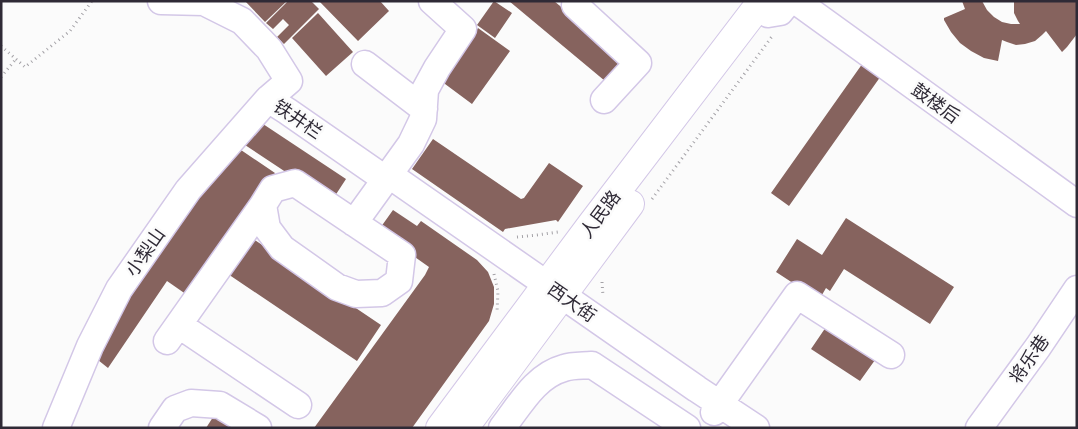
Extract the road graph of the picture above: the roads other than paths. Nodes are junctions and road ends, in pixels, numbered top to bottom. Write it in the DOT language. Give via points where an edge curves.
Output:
graph roads {
  1 [pos="161,1"];
  2 [pos="177,1"];
  3 [pos="432,1"];
  4 [pos="577,1"];
  5 [pos="796,1"];
  6 [pos="811,1"];
  7 [pos="770,8"];
  8 [pos="365,64"];
  9 [pos="268,99"];
  10 [pos="604,100"];
  11 [pos="424,109"];
  12 [pos="385,179"];
  13 [pos="1077,193"];
  14 [pos="1077,204"];
  15 [pos="263,205"];
  16 [pos="354,222"];
  17 [pos="1077,289"];
  18 [pos="552,294"];
  19 [pos="891,355"];
  20 [pos="667,373"];
  21 [pos="648,401"];
  22 [pos="298,405"];
  23 [pos="717,408"];
  24 [pos="56,428"];
  25 [pos="162,428"];
  26 [pos="258,428"];
  27 [pos="440,428"];
  28 [pos="464,428"];
  29 [pos="502,428"];
  30 [pos="687,428"];
  31 [pos="736,428"];
  32 [pos="756,428"];
  33 [pos="979,428"];
  1 -- 2 [label="street, 铁井栏"];
  2 -- 9 [label="street, 铁井栏" via="204,2 242,21 270,49 289,81"];
  3 -- 11 [label="street" via="463,29 425,90"];
  4 -- 10 [label="street" via="575,5 638,63"];
  5 -- 14 [label="street, 鼓楼后"];
  6 -- 13 [label="street, 鼓楼后"];
  7 -- 18 [label="main road, 人民路"];
  8 -- 11 [label="street"];
  9 -- 12 [label="street, 铁井栏"];
  9 -- 24 [label="street, 小梨山" via="188,190 119,289 90,346"];
  11 -- 12 [label="street" via="423,119 411,144"];
  12 -- 16 [label="street"];
  12 -- 18 [label="street, 西大街"];
  15 -- 16 [label="street" via="273,189 295,183"];
  15 -- 16 [label="street" via="267,228 282,248 337,287 356,294 382,293 399,281 402,255"];
  15 -- 22 [label="street" via="173,333"];
  17 -- 33 [label="street, 将乐巷"];
  18 -- 20 [label="street, 西大街"];
  18 -- 27 [label="main road, 人民路"];
  18 -- 28 [label="main road, 人民路"];
  19 -- 23 [label="street" via="797,294"];
  20 -- 21 [label="street"];
  20 -- 23 [label="street, 西大街"];
  21 -- 29 [label="street" via="592,365 564,368 544,377"];
  21 -- 30 [label="street"];
  23 -- 31 [label="street, 西大街"];
  23 -- 32 [label="street, 西大街"];
  25 -- 26 [label="street" via="175,409 191,403 220,405"];
}
